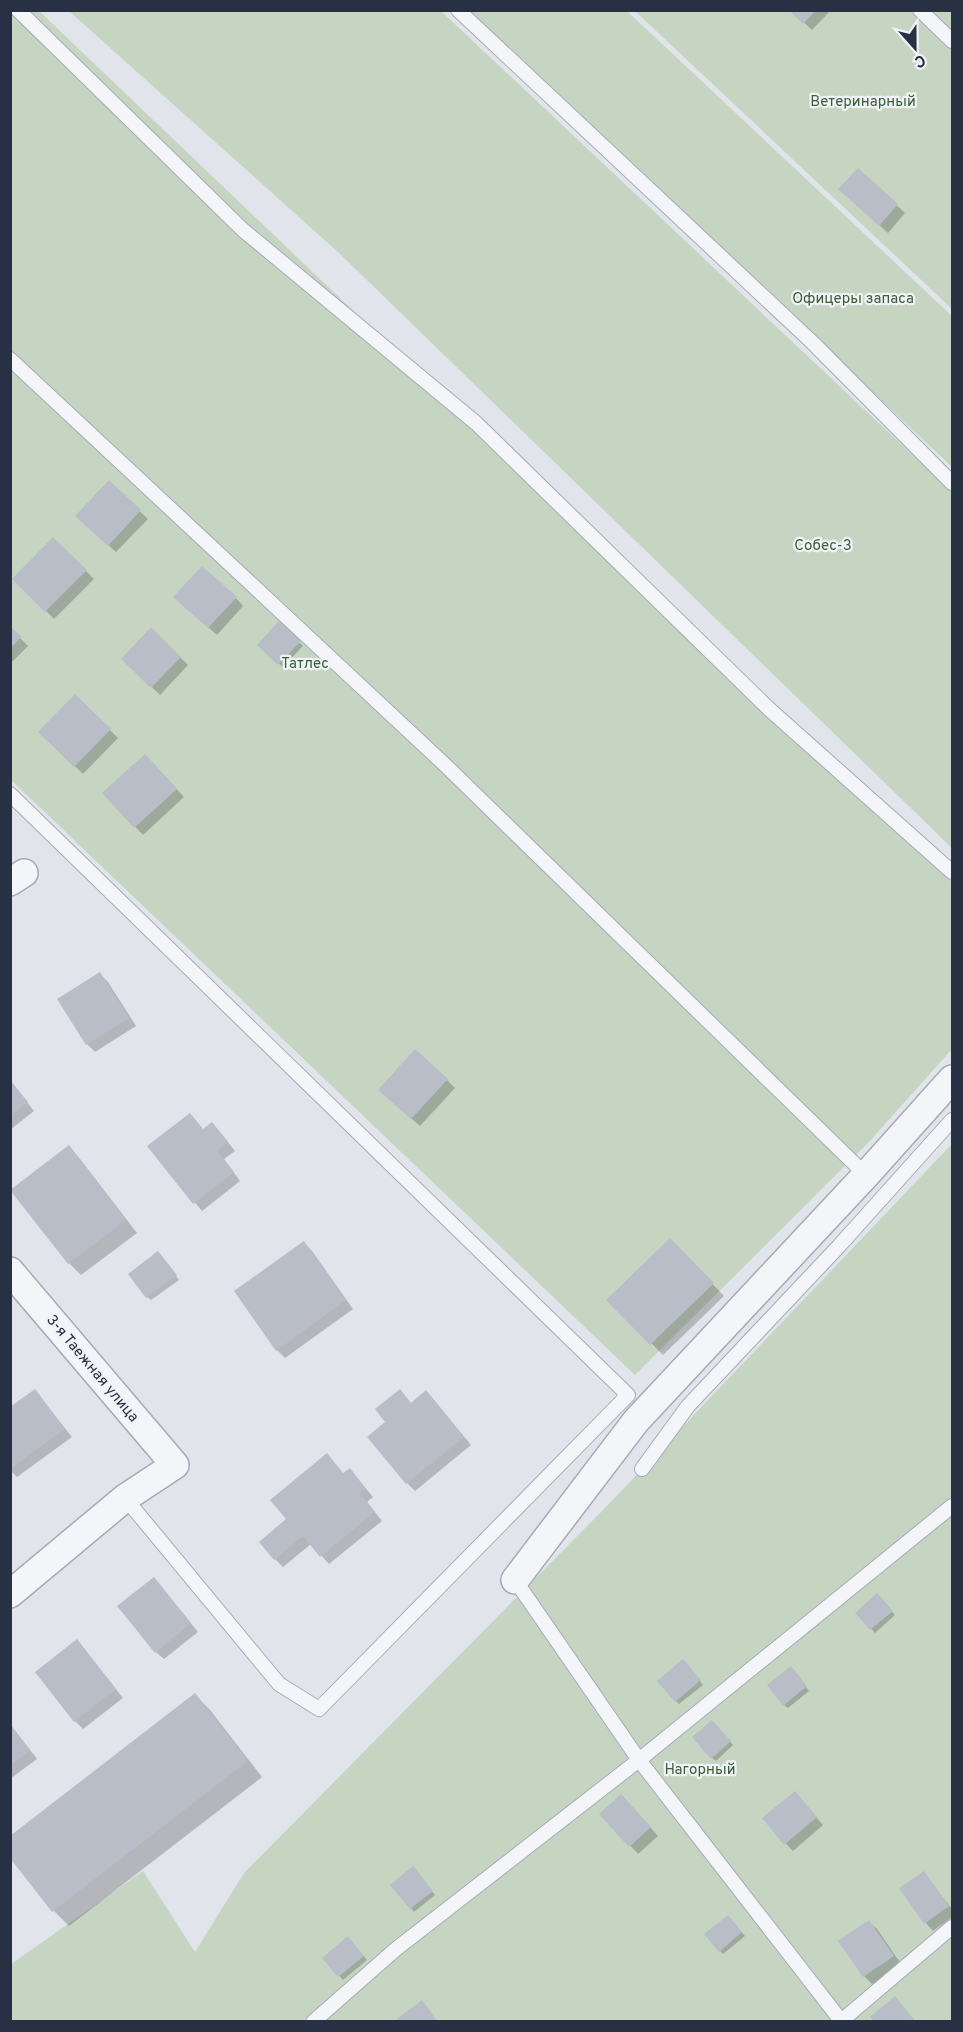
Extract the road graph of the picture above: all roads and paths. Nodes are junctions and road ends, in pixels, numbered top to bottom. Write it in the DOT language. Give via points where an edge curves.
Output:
graph roads {
  1 [pos="18,10"];
  2 [pos="458,10"];
  3 [pos="920,10"];
  4 [pos="952,41"];
  5 [pos="10,359"];
  6 [pos="952,483"];
  7 [pos="10,794"];
  8 [pos="952,872"];
  9 [pos="952,1079"];
  10 [pos="952,1120"];
  11 [pos="866,1175"];
  12 [pos="10,1271"];
  13 [pos="642,1468"];
  14 [pos="125,1498"];
  15 [pos="952,1506"];
  16 [pos="515,1580"];
  17 [pos="10,1594"];
  18 [pos="639,1760"];
  19 [pos="952,1927"];
  20 [pos="841,2021"];
  21 [pos="313,2022"];
  1 -- 8 [label="lane" via="243,230 477,423 768,708"];
  2 -- 6 [label="lane" via="813,343"];
  3 -- 4 [label="lane"];
  5 -- 11 [label="lane" via="442,762"];
  7 -- 14 [label="lane" via="628,1395 319,1708 279,1684"];
  9 -- 11 [label="street"];
  10 -- 13 [label="lane" via="688,1406"];
  11 -- 16 [label="street" via="636,1421"];
  12 -- 14 [label="street, 3-я Таежная улица" via="175,1465"];
  14 -- 17 [label="street"];
  15 -- 18 [label="lane"];
  16 -- 18 [label="lane"];
  18 -- 20 [label="lane"];
  18 -- 21 [label="lane" via="396,1948"];
  19 -- 20 [label="lane"];
}
